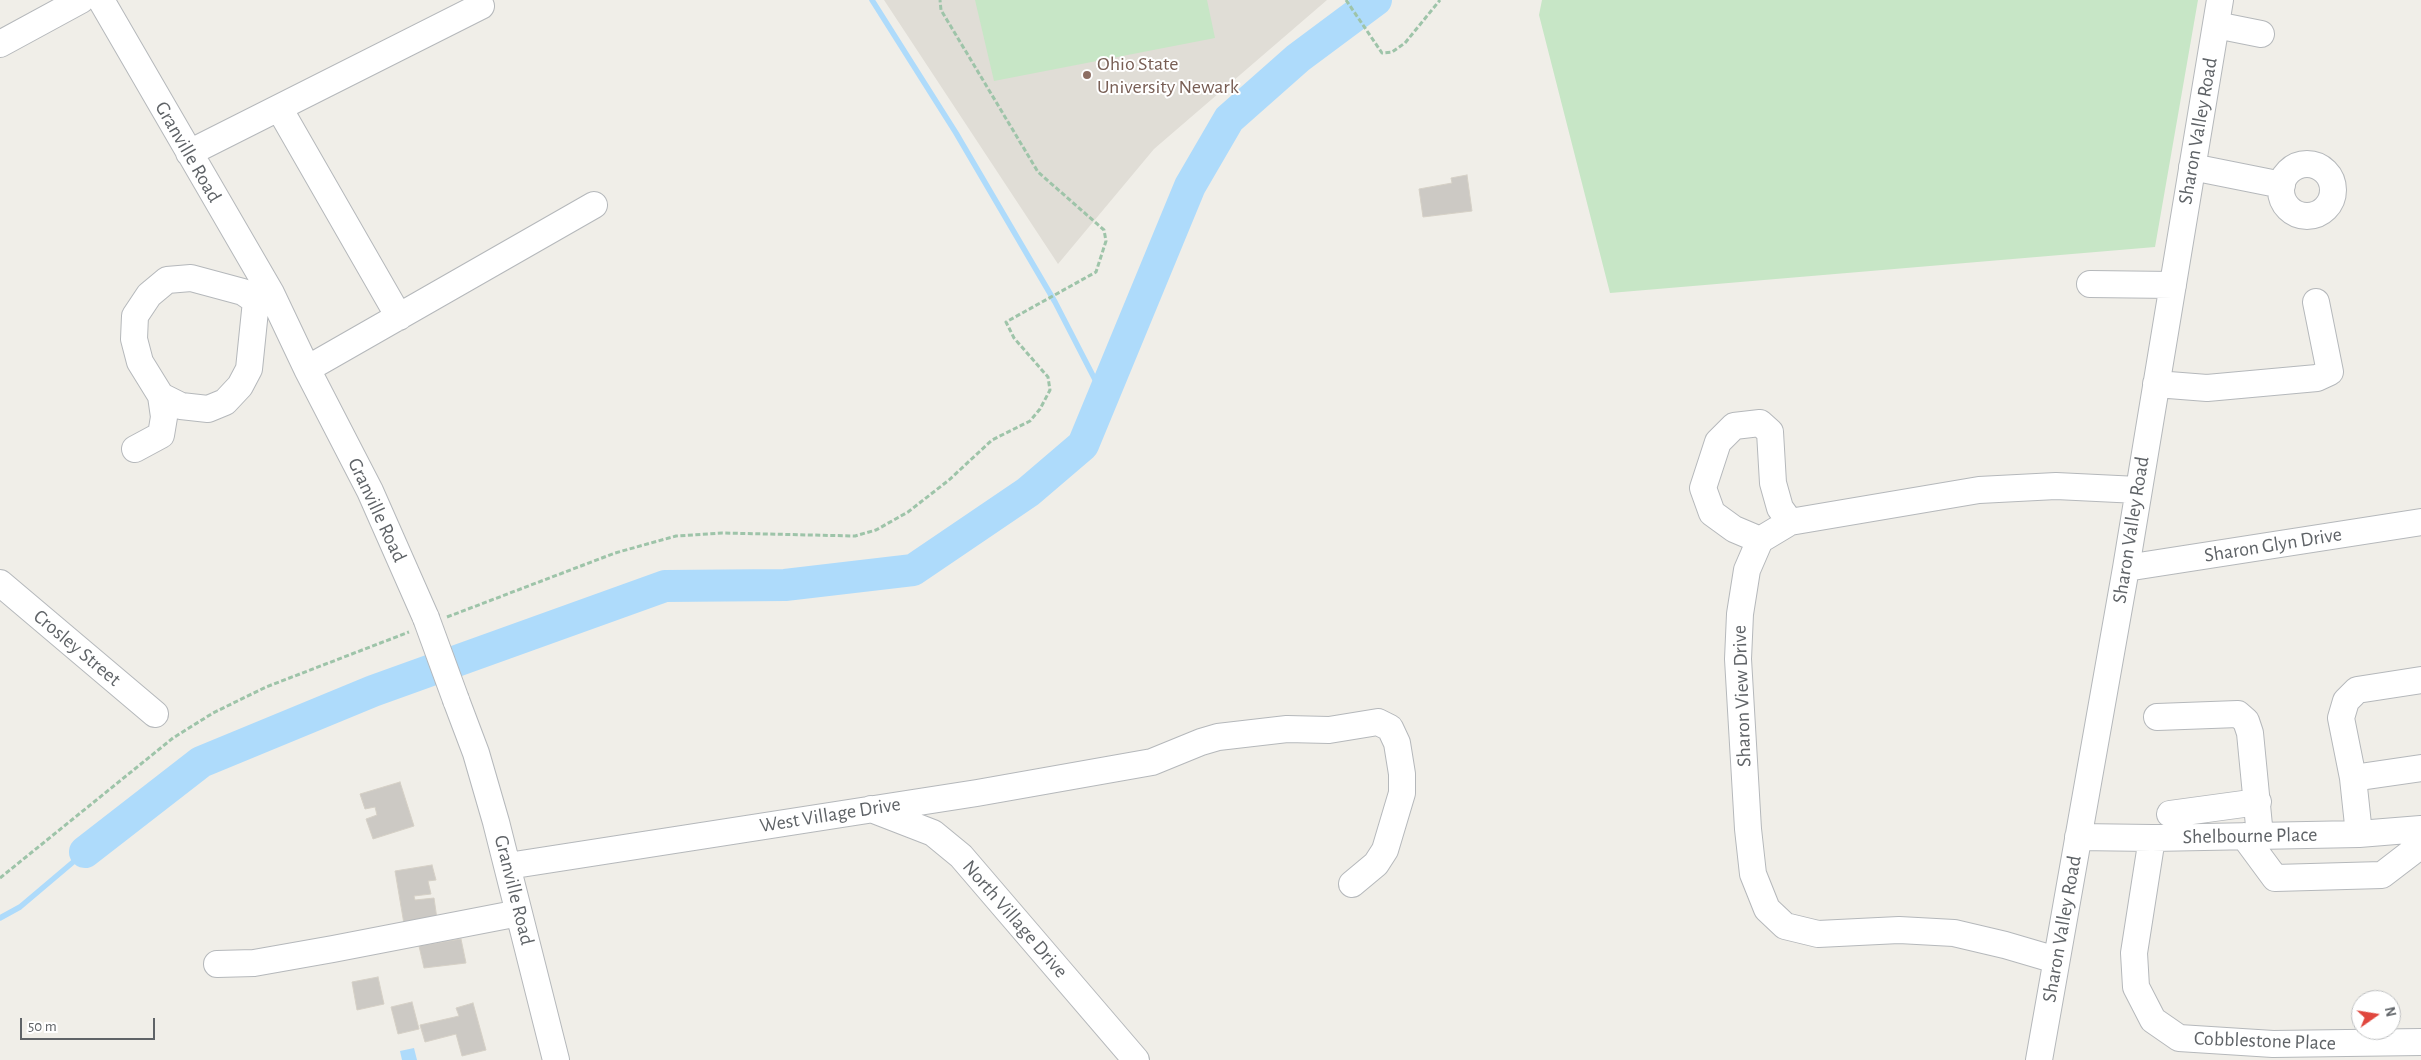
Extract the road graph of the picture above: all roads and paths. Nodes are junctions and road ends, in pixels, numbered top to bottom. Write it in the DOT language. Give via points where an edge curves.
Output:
graph roads {
  1 [pos="81,0"];
  2 [pos="101,0"];
  3 [pos="940,0"];
  4 [pos="1346,0"];
  5 [pos="1440,0"];
  6 [pos="2220,0"];
  7 [pos="481,6"];
  8 [pos="2216,25"];
  9 [pos="2261,34"];
  10 [pos="0,44"];
  11 [pos="279,108"];
  12 [pos="189,153"];
  13 [pos="2192,167"];
  14 [pos="2282,185"];
  15 [pos="594,205"];
  16 [pos="2090,284"];
  17 [pos="2173,285"];
  18 [pos="263,297"];
  19 [pos="2316,302"];
  20 [pos="398,317"];
  21 [pos="307,369"];
  22 [pos="2156,384"];
  23 [pos="161,396"];
  24 [pos="135,449"];
  25 [pos="2138,490"];
  26 [pos="1790,522"];
  27 [pos="2421,522"];
  28 [pos="1760,540"];
  29 [pos="2126,568"];
  30 [pos="0,583"];
  31 [pos="428,622"];
  32 [pos="2421,680"];
  33 [pos="154,714"];
  34 [pos="2157,717"];
  35 [pos="2421,768"];
  36 [pos="2354,778"];
  37 [pos="2258,802"];
  38 [pos="870,808"];
  39 [pos="2170,814"];
  40 [pos="2421,829"];
  41 [pos="2359,834"];
  42 [pos="2252,836"];
  43 [pos="2078,837"];
  44 [pos="2152,838"];
  45 [pos="2421,845"];
  46 [pos="508,866"];
  47 [pos="0,878"];
  48 [pos="1352,884"];
  49 [pos="520,913"];
  50 [pos="2056,960"];
  51 [pos="217,964"];
  52 [pos="2421,1042"];
  53 [pos="556,1060"];
  54 [pos="1136,1060"];
  55 [pos="2039,1060"];
  1 -- 10 [label="street"];
  2 -- 12 [label="street, Granville Road"];
  3 -- 31 [label="path" via="941,10 1038,172 1104,230 1106,241 1096,272 1006,322 1014,338 1048,378 1050,390 1040,409 1030,421 992,440 950,480 908,512 876,530 855,536 722,533 676,536 615,553"];
  4 -- 5 [label="path" via="1382,52 1392,52 1405,43"];
  6 -- 8 [label="street, Sharon Valley Road"];
  7 -- 11 [label="street"];
  8 -- 9 [label="street"];
  8 -- 13 [label="street, Sharon Valley Road"];
  11 -- 12 [label="street"];
  11 -- 20 [label="street"];
  12 -- 18 [label="street, Granville Road"];
  13 -- 14 [label="street"];
  13 -- 17 [label="street, Sharon Valley Road"];
  15 -- 20 [label="street"];
  16 -- 17 [label="street"];
  17 -- 22 [label="street, Sharon Valley Road"];
  18 -- 21 [label="street, Granville Road"];
  18 -- 23 [label="street" via="249,369 240,386 225,402 208,410 180,406"];
  18 -- 23 [label="street" via="191,278 167,280 149,295 135,316 134,340 140,362"];
  19 -- 22 [label="street" via="2330,372 2317,378 2207,388"];
  20 -- 21 [label="street"];
  21 -- 31 [label="street, Granville Road" via="370,491"];
  22 -- 25 [label="street, Sharon Valley Road"];
  23 -- 24 [label="street" via="164,417 160,435"];
  25 -- 26 [label="street" via="2056,486 1979,490"];
  25 -- 29 [label="street, Sharon Valley Road"];
  26 -- 28 [label="street"];
  26 -- 28 [label="street" via="1780,508 1773,483 1770,432 1760,424 1734,426 1718,442 1703,488 1712,513 1734,529"];
  27 -- 29 [label="street, Sharon Glyn Drive"];
  28 -- 50 [label="street, Sharon View Drive" via="1747,570 1740,614 1738,659 1753,874 1767,909 1785,926 1818,934 1899,930 1954,933"];
  29 -- 43 [label="street, Sharon Valley Road"];
  30 -- 33 [label="street, Crosley Street"];
  31 -- 46 [label="street, Granville Road, bridge" via="476,753"];
  31 -- 47 [label="path" via="266,687 213,713 151,754"];
  32 -- 36 [label="street" via="2357,690 2346,701 2341,718"];
  34 -- 37 [label="street" via="2238,714 2246,721 2250,733"];
  35 -- 36 [label="street"];
  36 -- 41 [label="street"];
  37 -- 39 [label="street"];
  37 -- 42 [label="street"];
  38 -- 46 [label="street, West Village Drive"];
  38 -- 48 [label="street, West Village Drive" via="1152,762 1201,742 1248,732 1329,730 1378,722 1390,728 1396,743 1402,794 1385,850 1376,864"];
  38 -- 54 [label="street, North Village Drive" via="933,833 961,856"];
  40 -- 41 [label="street, Shelbourne Place"];
  41 -- 42 [label="street, Shelbourne Place"];
  42 -- 44 [label="street, Shelbourne Place"];
  42 -- 45 [label="street" via="2275,878 2382,875"];
  43 -- 44 [label="street, Shelbourne Place"];
  43 -- 50 [label="street, Sharon Valley Road"];
  44 -- 52 [label="street, Cobblestone Place" via="2134,953 2136,987 2153,1020 2179,1038 2273,1044"];
  46 -- 49 [label="street, Granville Road"];
  49 -- 51 [label="street" via="254,963"];
  49 -- 53 [label="street, Granville Road"];
  50 -- 55 [label="street, Sharon Valley Road"];
}
